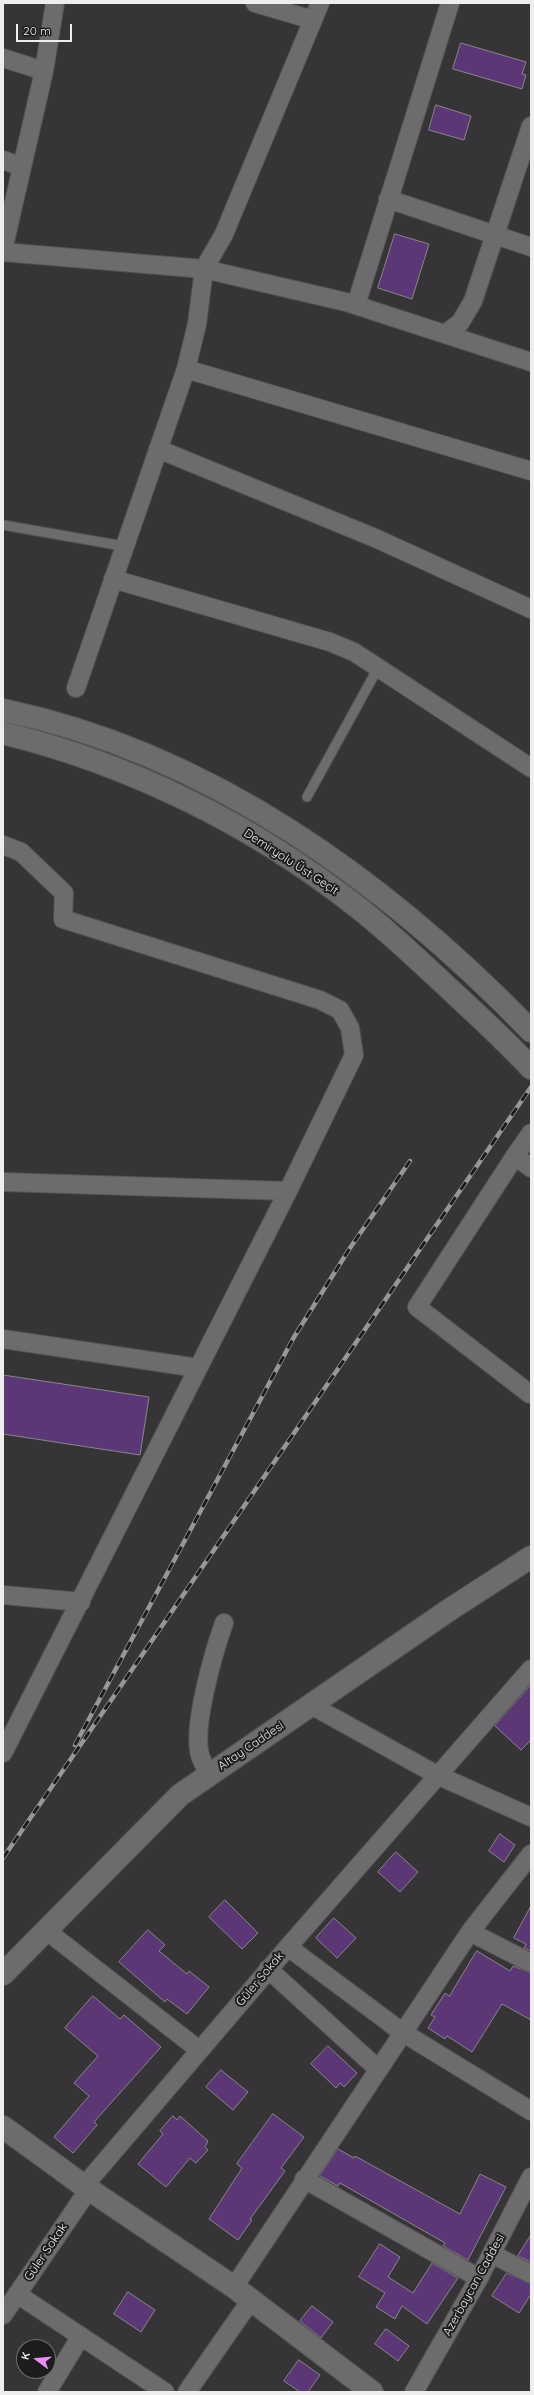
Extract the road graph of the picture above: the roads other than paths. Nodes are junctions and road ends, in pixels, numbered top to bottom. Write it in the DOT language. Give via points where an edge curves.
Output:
graph roads {
  1 [pos="55,3"];
  2 [pos="255,3"];
  3 [pos="320,3"];
  4 [pos="450,3"];
  5 [pos="313,20"];
  6 [pos="3,58"];
  7 [pos="44,71"];
  8 [pos="531,126"];
  9 [pos="3,160"];
  10 [pos="22,167"];
  11 [pos="388,199"];
  12 [pos="495,235"];
  13 [pos="531,247"];
  14 [pos="3,251"];
  15 [pos="204,270"];
  16 [pos="356,305"];
  17 [pos="446,333"];
  18 [pos="531,362"];
  19 [pos="186,369"];
  20 [pos="158,449"];
  21 [pos="531,471"];
  22 [pos="3,525"];
  23 [pos="123,546"];
  24 [pos="112,578"];
  25 [pos="531,610"];
  26 [pos="378,668"];
  27 [pos="76,688"];
  28 [pos="3,710"];
  29 [pos="3,733"];
  30 [pos="531,768"];
  31 [pos="307,797"];
  32 [pos="3,849"];
  33 [pos="531,1031"];
  34 [pos="530,1068"];
  35 [pos="531,1133"];
  36 [pos="515,1156"];
  37 [pos="531,1168"];
  38 [pos="3,1182"];
  39 [pos="288,1191"];
  40 [pos="3,1339"];
  41 [pos="198,1368"];
  42 [pos="531,1393"];
  43 [pos="529,1563"];
  44 [pos="3,1595"];
  45 [pos="81,1602"];
  46 [pos="224,1623"];
  47 [pos="531,1669"];
  48 [pos="310,1705"];
  49 [pos="3,1753"];
  50 [pos="209,1775"];
  51 [pos="437,1775"];
  52 [pos="531,1817"];
  53 [pos="531,1854"];
  54 [pos="47,1931"];
  55 [pos="470,1932"];
  56 [pos="288,1947"];
  57 [pos="531,1963"];
  58 [pos="268,1970"];
  59 [pos="3,1974"];
  60 [pos="402,2032"];
  61 [pos="199,2050"];
  62 [pos="378,2069"];
  63 [pos="531,2111"];
  64 [pos="3,2127"];
  65 [pos="531,2177"];
  66 [pos="304,2179"];
  67 [pos="87,2187"];
  68 [pos="492,2254"];
  69 [pos="531,2274"];
  70 [pos="479,2278"];
  71 [pos="234,2287"];
  72 [pos="17,2294"];
  73 [pos="251,2300"];
  74 [pos="3,2315"];
  75 [pos="81,2336"];
  76 [pos="47,2392"];
  77 [pos="165,2392"];
  78 [pos="186,2392"];
  79 [pos="372,2392"];
  80 [pos="414,2392"];
  1 -- 7 [label="street"];
  2 -- 5 [label="street"];
  3 -- 5 [label="street"];
  4 -- 11 [label="street"];
  5 -- 15 [label="street" via="224,234"];
  6 -- 7 [label="street"];
  7 -- 10 [label="street"];
  8 -- 12 [label="street"];
  9 -- 10 [label="street"];
  10 -- 14 [label="street"];
  11 -- 12 [label="street"];
  11 -- 16 [label="street"];
  12 -- 13 [label="street"];
  12 -- 17 [label="street" via="473,301 460,323"];
  14 -- 15 [label="street"];
  15 -- 16 [label="street"];
  15 -- 19 [label="street" via="197,324"];
  16 -- 17 [label="street"];
  17 -- 18 [label="street"];
  19 -- 20 [label="street"];
  19 -- 21 [label="street"];
  20 -- 23 [label="street"];
  20 -- 25 [label="street" via="375,538"];
  22 -- 23 [label="lane"];
  23 -- 24 [label="street"];
  24 -- 26 [label="street" via="330,642 354,652"];
  24 -- 27 [label="street"];
  26 -- 30 [label="street"];
  26 -- 31 [label="lane"];
  28 -- 33 [label="main road, Demiryolu Üst Geçit" via="25,714 141,752 212,785 288,829 370,885 436,940"];
  29 -- 34 [label="main road, Demiryolu Üst Geçit" via="78,755 168,791 261,840 356,906 467,1005"];
  32 -- 39 [label="street" via="21,852 64,893 63,919 320,1000 340,1010 350,1028 354,1055"];
  35 -- 36 [label="street"];
  36 -- 37 [label="street"];
  36 -- 42 [label="street" via="418,1307"];
  38 -- 39 [label="street"];
  39 -- 41 [label="street"];
  40 -- 41 [label="street"];
  41 -- 45 [label="street"];
  43 -- 48 [label="main road, Altay Caddesi" via="449,1610"];
  44 -- 45 [label="street"];
  45 -- 49 [label="street"];
  46 -- 50 [label="street" via="203,1696 199,1734 200,1754"];
  47 -- 51 [label="street, Güler Sokak"];
  48 -- 50 [label="main road, Altay Caddesi"];
  48 -- 51 [label="street"];
  50 -- 54 [label="main road, Altay Caddesi" via="180,1795"];
  51 -- 52 [label="street"];
  51 -- 56 [label="street, Güler Sokak"];
  53 -- 55 [label="street"];
  54 -- 59 [label="main road, Altay Caddesi"];
  54 -- 61 [label="street"];
  55 -- 57 [label="street"];
  55 -- 60 [label="street"];
  56 -- 58 [label="street, Güler Sokak"];
  56 -- 60 [label="street"];
  58 -- 61 [label="street, Güler Sokak"];
  58 -- 62 [label="street"];
  60 -- 62 [label="street"];
  60 -- 63 [label="street"];
  61 -- 67 [label="street, Güler Sokak"];
  62 -- 66 [label="street"];
  64 -- 67 [label="main road"];
  65 -- 68 [label="street, Azerbaycan Caddesi"];
  66 -- 70 [label="street"];
  66 -- 71 [label="street"];
  67 -- 71 [label="main road"];
  67 -- 72 [label="street, Güler Sokak"];
  68 -- 69 [label="street"];
  68 -- 70 [label="street, Azerbaycan Caddesi"];
  70 -- 80 [label="street, Azerbaycan Caddesi"];
  71 -- 73 [label="main road"];
  72 -- 74 [label="street, Güler Sokak"];
  72 -- 75 [label="street"];
  73 -- 78 [label="street"];
  73 -- 79 [label="main road"];
  75 -- 76 [label="street"];
  75 -- 77 [label="street"];
}
